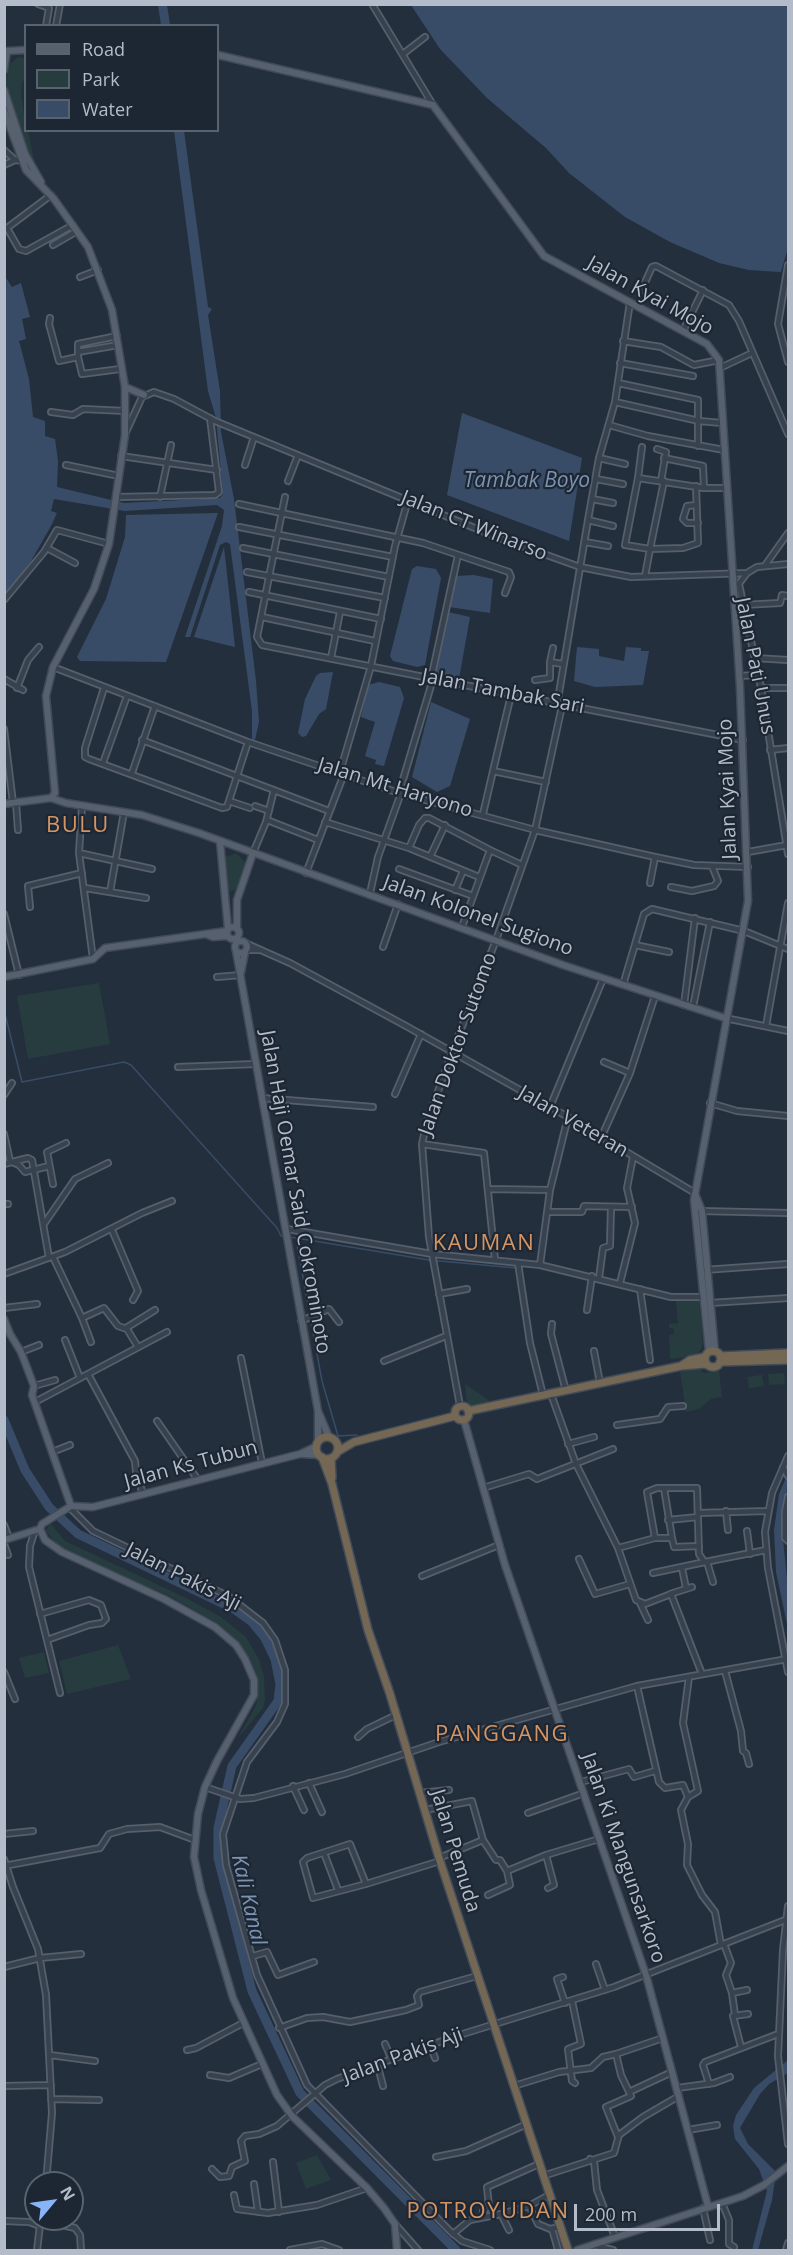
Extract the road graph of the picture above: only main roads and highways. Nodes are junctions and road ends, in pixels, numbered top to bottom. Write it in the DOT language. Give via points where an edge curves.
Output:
graph roads {
  1 [pos="24,50"];
  2 [pos="6,52"];
  3 [pos="219,55"];
  4 [pos="4,70"];
  5 [pos="4,90"];
  6 [pos="4,111"];
  7 [pos="21,160"];
  8 [pos="125,387"];
  9 [pos="144,394"];
  10 [pos="51,798"];
  11 [pos="4,804"];
  12 [pos="220,842"];
  13 [pos="253,853"];
  14 [pos="226,900"];
  15 [pos="237,900"];
  16 [pos="238,931"];
  17 [pos="231,939"];
  18 [pos="244,942"];
  19 [pos="245,951"];
  20 [pos="241,975"];
  21 [pos="4,977"];
  22 [pos="725,1018"];
  23 [pos="4,1319"];
  24 [pos="789,1353"];
  25 [pos="712,1357"];
  26 [pos="789,1360"];
  27 [pos="468,1411"];
  28 [pos="318,1412"];
  29 [pos="455,1416"];
  30 [pos="464,1420"];
  31 [pos="331,1438"];
  32 [pos="354,1442"];
  33 [pos="317,1444"];
  34 [pos="337,1452"];
  35 [pos="300,1454"];
  36 [pos="320,1456"];
  37 [pos="331,1458"];
  38 [pos="332,1484"];
  39 [pos="69,1507"];
  40 [pos="38,1529"];
  41 [pos="7,1539"];
  42 [pos="789,2166"];
  43 [pos="706,2207"];
  44 [pos="397,2250"];
  45 [pos="568,2250"];
  46 [pos="577,2250"];
  1 -- 2 [label="main road"];
  2 -- 4 [label="main road"];
  3 -- 22 [label="main road, Jalan Kyai Mojo" via="433,105 540,252 711,346 719,360 748,852 744,931"];
  5 -- 7 [label="main road"];
  6 -- 7 [label="main road"];
  7 -- 8 [label="main road" via="75,228 98,270 112,310"];
  8 -- 9 [label="main road"];
  8 -- 10 [label="main road" via="125,435 109,544 94,589 53,668 45,709 54,793"];
  10 -- 11 [label="main road"];
  10 -- 12 [label="main road" via="142,815"];
  12 -- 13 [label="main road, Jalan Kolonel Sugiono"];
  12 -- 14 [label="main road, Jalan Haji Oemar Said Cokrominoto"];
  13 -- 15 [label="main road"];
  13 -- 22 [label="main road, Jalan Kolonel Sugiono" via="603,979"];
  14 -- 15 [label="main road"];
  14 -- 17 [label="main road, Jalan Haji Oemar Said Cokrominoto"];
  15 -- 16 [label="main road"];
  16 -- 17 [label="main road"];
  16 -- 17 [label="main road" via="237,938"];
  16 -- 18 [label="main road"];
  17 -- 18 [label="main road"];
  17 -- 19 [label="main road"];
  17 -- 20 [label="main road, Jalan Haji Oemar Said Cokrominoto"];
  17 -- 21 [label="main road" via="206,933 105,948 93,959"];
  18 -- 19 [label="main road"];
  19 -- 20 [label="main road"];
  20 -- 28 [label="main road, Jalan Haji Oemar Said Cokrominoto"];
  22 -- 25 [label="main road, Jalan Kyai Mojo" via="695,1193"];
  23 -- 39 [label="main road" via="34,1386 35,1402"];
  24 -- 25 [label="highway"];
  25 -- 26 [label="highway"];
  25 -- 27 [label="highway"];
  27 -- 29 [label="highway" via="460,1406"];
  27 -- 30 [label="highway"];
  28 -- 31 [label="main road, Jalan Haji Oemar Said Cokrominoto"];
  28 -- 33 [label="main road"];
  29 -- 30 [label="highway"];
  29 -- 32 [label="highway"];
  30 -- 43 [label="main road, Jalan Ki Mangunsarkoro" via="499,1545 583,1781 646,1975"];
  31 -- 32 [label="highway"];
  31 -- 33 [label="highway"];
  31 -- 34 [label="highway" via="338,1445"];
  32 -- 34 [label="highway"];
  33 -- 35 [label="main road, Jalan Ks Tubun"];
  33 -- 36 [label="highway"];
  34 -- 37 [label="highway"];
  35 -- 36 [label="main road"];
  35 -- 39 [label="main road, Jalan Ks Tubun" via="93,1507"];
  36 -- 37 [label="highway"];
  36 -- 38 [label="highway, Jalan Pemuda"];
  37 -- 38 [label="highway"];
  38 -- 45 [label="highway, Jalan Pemuda" via="354,1580 439,1859 527,2124 556,2228"];
  39 -- 40 [label="main road"];
  40 -- 41 [label="main road"];
  40 -- 44 [label="main road" via="45,1540 62,1552 215,1627 241,1652 254,1680 254,1695 217,1761 207,1788 195,1840 194,1857 201,1890 225,1977 262,2064 294,2114 368,2188 395,2224"];
  42 -- 43 [label="main road" via="764,2185"];
  43 -- 46 [label="main road"];
}
